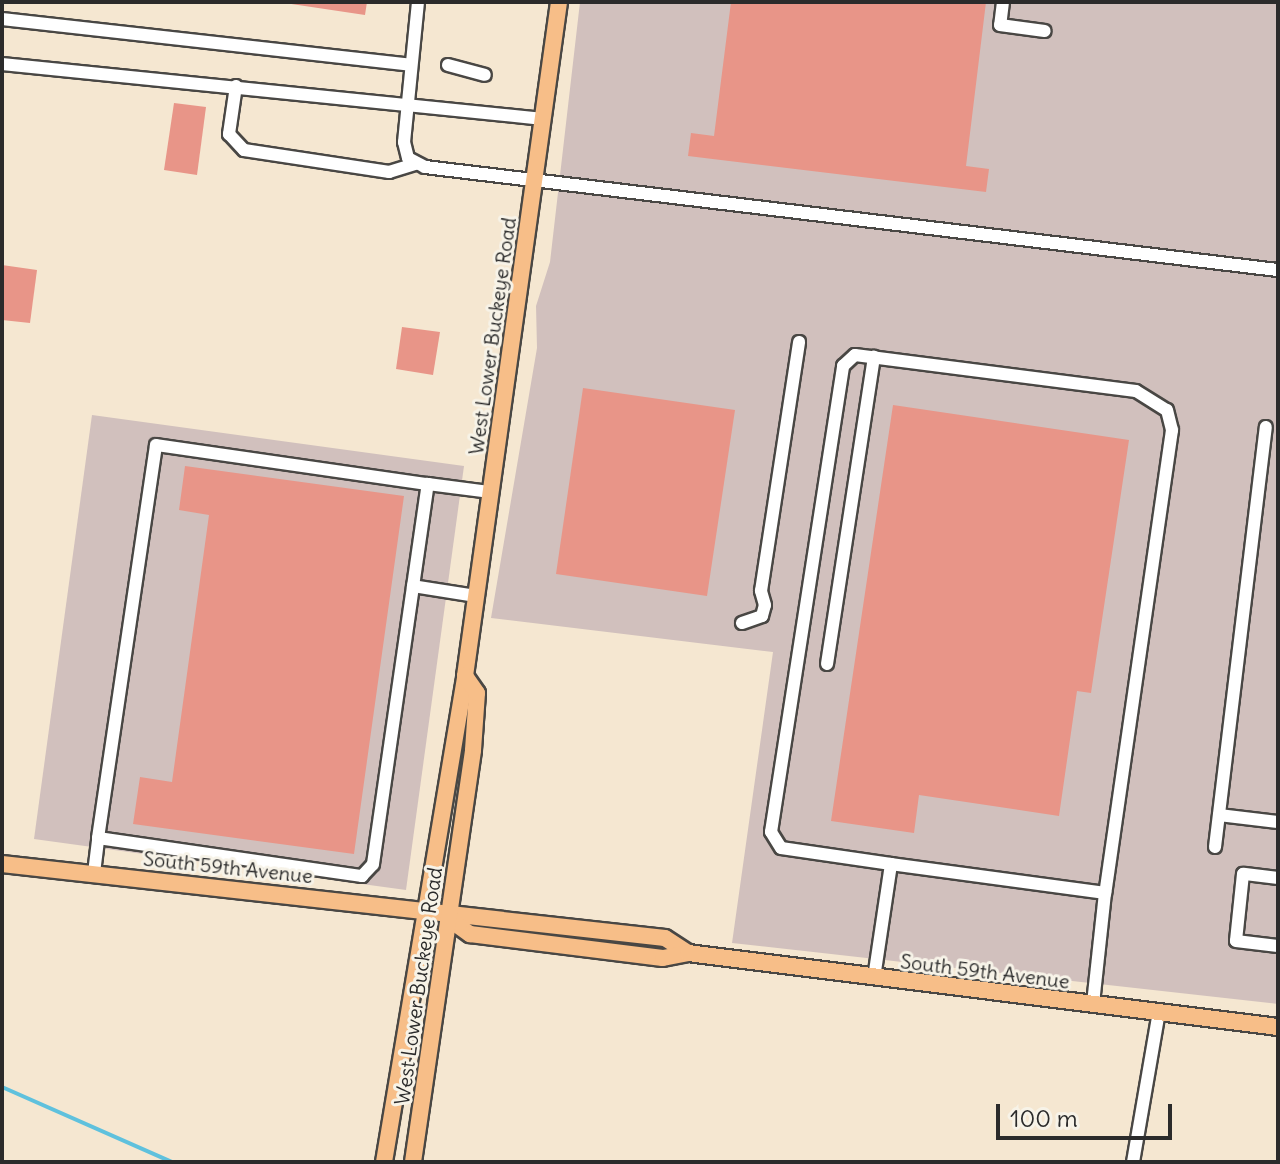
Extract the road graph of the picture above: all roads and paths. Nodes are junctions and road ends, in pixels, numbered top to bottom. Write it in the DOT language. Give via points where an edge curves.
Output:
graph roads {
  1 [pos="418,2"];
  2 [pos="559,2"];
  3 [pos="1003,2"];
  4 [pos="2,19"];
  5 [pos="1045,31"];
  6 [pos="2,64"];
  7 [pos="410,65"];
  8 [pos="448,65"];
  9 [pos="485,75"];
  10 [pos="236,86"];
  11 [pos="406,102"];
  12 [pos="543,119"];
  13 [pos="416,164"];
  14 [pos="535,179"];
  15 [pos="1278,270"];
  16 [pos="799,342"];
  17 [pos="874,357"];
  18 [pos="1266,427"];
  19 [pos="1263,454"];
  20 [pos="1278,456"];
  21 [pos="428,484"];
  22 [pos="490,492"];
  23 [pos="413,586"];
  24 [pos="476,596"];
  25 [pos="742,623"];
  26 [pos="827,664"];
  27 [pos="465,676"];
  28 [pos="1219,815"];
  29 [pos="1278,822"];
  30 [pos="98,838"];
  31 [pos="1215,847"];
  32 [pos="2,864"];
  33 [pos="891,864"];
  34 [pos="94,873"];
  35 [pos="1278,878"];
  36 [pos="1105,893"];
  37 [pos="427,914"];
  38 [pos="449,919"];
  39 [pos="1278,946"];
  40 [pos="874,978"];
  41 [pos="1093,1004"];
  42 [pos="1159,1012"];
  43 [pos="1278,1027"];
  44 [pos="384,1162"];
  45 [pos="413,1162"];
  46 [pos="1133,1162"];
  1 -- 7 [label="lane"];
  2 -- 12 [label="main road, West Lower Buckeye Road"];
  3 -- 5 [label="lane" via="1000,25"];
  4 -- 7 [label="lane"];
  6 -- 10 [label="lane"];
  7 -- 11 [label="lane"];
  8 -- 9 [label="lane"];
  10 -- 11 [label="lane"];
  10 -- 13 [label="lane" via="229,134 244,150 389,172"];
  11 -- 12 [label="lane"];
  11 -- 13 [label="lane" via="405,151"];
  12 -- 14 [label="main road, West Lower Buckeye Road"];
  13 -- 14 [label="lane"];
  14 -- 15 [label="lane"];
  14 -- 22 [label="main road, West Lower Buckeye Road"];
  16 -- 25 [label="lane" via="761,591 765,605 762,616"];
  17 -- 26 [label="lane"];
  17 -- 33 [label="lane" via="855,355 843,366 771,832 781,848"];
  17 -- 36 [label="lane" via="1136,391 1167,410 1172,430"];
  18 -- 19 [label="lane"];
  19 -- 20 [label="lane"];
  19 -- 28 [label="lane"];
  21 -- 22 [label="lane"];
  21 -- 23 [label="lane"];
  21 -- 30 [label="lane" via="156,445"];
  22 -- 24 [label="main road, West Lower Buckeye Road"];
  23 -- 24 [label="lane"];
  23 -- 30 [label="lane" via="373,864 362,876"];
  24 -- 27 [label="main road, West Lower Buckeye Road"];
  27 -- 37 [label="main road, West Lower Buckeye Road"];
  27 -- 38 [label="main road, West Lower Buckeye Road" via="477,693 476,721"];
  28 -- 29 [label="lane"];
  28 -- 31 [label="lane"];
  30 -- 34 [label="lane"];
  32 -- 34 [label="main road, South 59th Avenue"];
  33 -- 36 [label="lane"];
  33 -- 40 [label="lane"];
  34 -- 37 [label="main road, South 59th Avenue"];
  35 -- 39 [label="lane" via="1243,874 1236,941"];
  36 -- 41 [label="lane"];
  37 -- 38 [label="main road, South 59th Avenue"];
  37 -- 44 [label="main road, West Lower Buckeye Road"];
  38 -- 40 [label="main road, South 59th Avenue" via="470,934 663,958 688,953"];
  38 -- 45 [label="main road, West Lower Buckeye Road"];
  40 -- 41 [label="main road, South 59th Avenue"];
  41 -- 42 [label="main road, South 59th Avenue"];
  42 -- 43 [label="main road, South 59th Avenue"];
  42 -- 46 [label="lane"];
}
